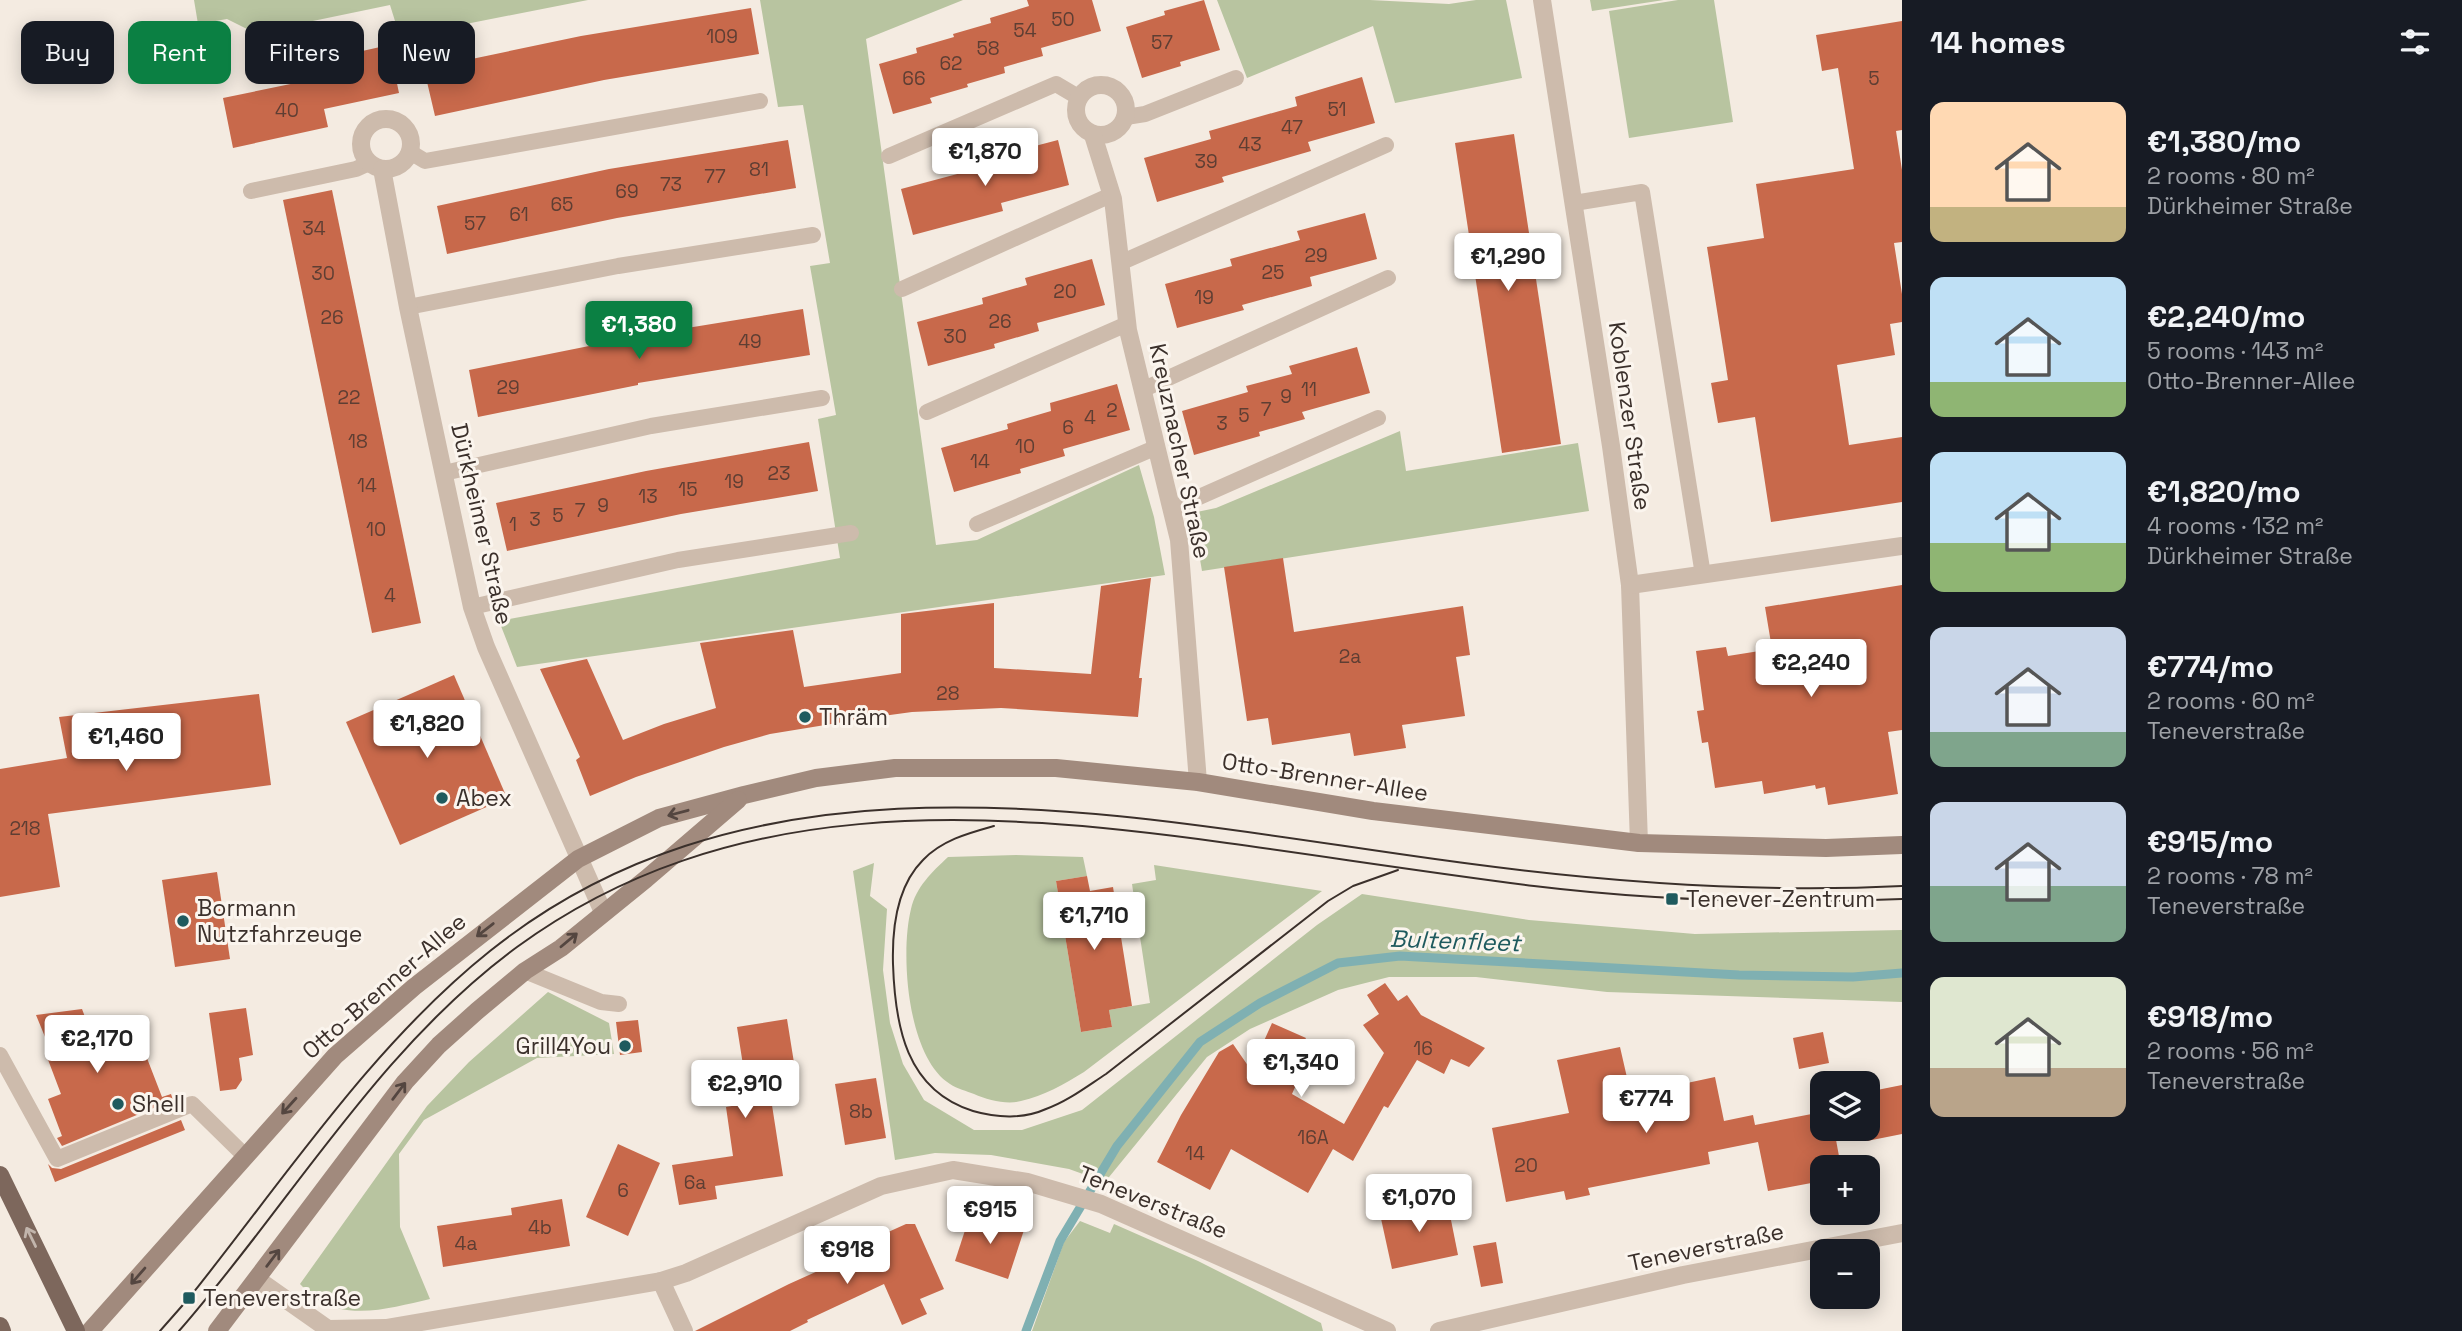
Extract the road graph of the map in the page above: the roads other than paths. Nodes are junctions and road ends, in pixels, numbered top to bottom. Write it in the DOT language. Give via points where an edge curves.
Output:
graph roads {
  1 [pos="1542,0"];
  2 [pos="1236,78"];
  3 [pos="1079,97"];
  4 [pos="760,100"];
  5 [pos="1126,117"];
  6 [pos="1093,135"];
  7 [pos="1386,145"];
  8 [pos="410,152"];
  9 [pos="889,156"];
  10 [pos="376,166"];
  11 [pos="251,191"];
  12 [pos="1111,195"];
  13 [pos="1574,203"];
  14 [pos="813,235"];
  15 [pos="1120,263"];
  16 [pos="1388,278"];
  17 [pos="902,289"];
  18 [pos="408,307"];
  19 [pos="1127,324"];
  20 [pos="1142,390"];
  21 [pos="822,398"];
  22 [pos="928,412"];
  23 [pos="1378,418"];
  24 [pos="1157,447"];
  25 [pos="443,473"];
  26 [pos="1172,509"];
  27 [pos="977,524"];
  28 [pos="851,533"];
  29 [pos="1902,546"];
  30 [pos="1703,575"];
  31 [pos="1630,585"];
  32 [pos="472,607"];
  33 [pos="1198,782"];
  34 [pos="744,795"];
  35 [pos="1639,843"];
  36 [pos="1902,845"];
  37 [pos="578,859"];
  38 [pos="603,912"];
  39 [pos="525,971"];
  40 [pos="618,1004"];
  41 [pos="0,1055"];
  42 [pos="245,1156"];
  43 [pos="0,1175"];
  44 [pos="1902,1233"];
  45 [pos="257,1279"];
  46 [pos="661,1281"];
  47 [pos="0,1326"];
  48 [pos="328,1330"];
  49 [pos="2,1331"];
  50 [pos="76,1331"];
  51 [pos="90,1331"];
  52 [pos="216,1331"];
  53 [pos="684,1331"];
  54 [pos="1387,1331"];
  55 [pos="1439,1331"];
  1 -- 13 [label="street, Koblenzer Straße"];
  2 -- 5 [label="lane" via="1145,114"];
  3 -- 5 [label="street" via="1102,83 1116,88 1126,101"];
  3 -- 6 [label="street, Kreuznacher Straße" via="1075,112 1081,126"];
  3 -- 9 [label="lane" via="1056,84"];
  4 -- 8 [label="lane" via="425,162"];
  5 -- 6 [label="street" via="1119,129"];
  6 -- 12 [label="street, Kreuznacher Straße"];
  7 -- 15 [label="lane"];
  8 -- 10 [label="street" via="399,166"];
  8 -- 10 [label="street, Dürkheimer Straße" via="411,137 402,124 388,119 374,122 363,132 361,149"];
  10 -- 11 [label="lane"];
  10 -- 18 [label="street, Dürkheimer Straße"];
  12 -- 15 [label="street, Kreuznacher Straße"];
  12 -- 17 [label="lane"];
  13 -- 30 [label="lane" via="1642,192"];
  13 -- 31 [label="street, Koblenzer Straße"];
  14 -- 18 [label="lane" via="618,265"];
  15 -- 19 [label="street, Kreuznacher Straße"];
  16 -- 20 [label="lane"];
  18 -- 25 [label="street, Dürkheimer Straße"];
  19 -- 20 [label="street, Kreuznacher Straße"];
  19 -- 22 [label="lane"];
  20 -- 24 [label="street, Kreuznacher Straße"];
  21 -- 25 [label="lane" via="651,426"];
  23 -- 26 [label="lane"];
  24 -- 26 [label="street, Kreuznacher Straße"];
  24 -- 27 [label="lane"];
  25 -- 32 [label="street, Dürkheimer Straße"];
  26 -- 33 [label="street, Kreuznacher Straße" via="1179,540"];
  28 -- 32 [label="lane" via="678,560"];
  29 -- 30 [label="street"];
  30 -- 31 [label="street"];
  31 -- 35 [label="street, Koblenzer Straße"];
  32 -- 37 [label="street, Dürkheimer Straße" via="485,647"];
  33 -- 34 [label="street, Otto-Brenner-Allee" via="1056,768 895,768 816,778"];
  33 -- 35 [label="street, Otto-Brenner-Allee" via="1373,811"];
  34 -- 37 [label="street, Otto-Brenner-Allee, one-way" via="659,818"];
  34 -- 38 [label="street, Otto-Brenner-Allee"];
  35 -- 36 [label="street, Otto-Brenner-Allee" via="1826,848"];
  37 -- 38 [label="street, Dürkheimer Straße"];
  37 -- 42 [label="street, Otto-Brenner-Allee, one-way" via="414,987 335,1056"];
  39 -- 38 [label="street, Otto-Brenner-Allee, one-way"];
  39 -- 40 [label="lane" via="601,1002"];
  45 -- 39 [label="street, Otto-Brenner-Allee, one-way" via="405,1082 439,1045"];
  41 -- 42 [label="lane" via="57,1159 192,1104"];
  42 -- 51 [label="street, Otto-Brenner-Allee, one-way"];
  50 -- 43 [label="main road, one-way"];
  44 -- 55 [label="street, Teneverstraße" via="1683,1275"];
  45 -- 48 [label="street, Teneverstraße"];
  45 -- 52 [label="street, Otto-Brenner-Allee"];
  46 -- 48 [label="street, Teneverstraße" via="386,1328"];
  46 -- 53 [label="street"];
  46 -- 54 [label="street, Teneverstraße" via="881,1186 953,1170 1052,1187 1101,1204"];
  47 -- 49 [label="main road"];
}
